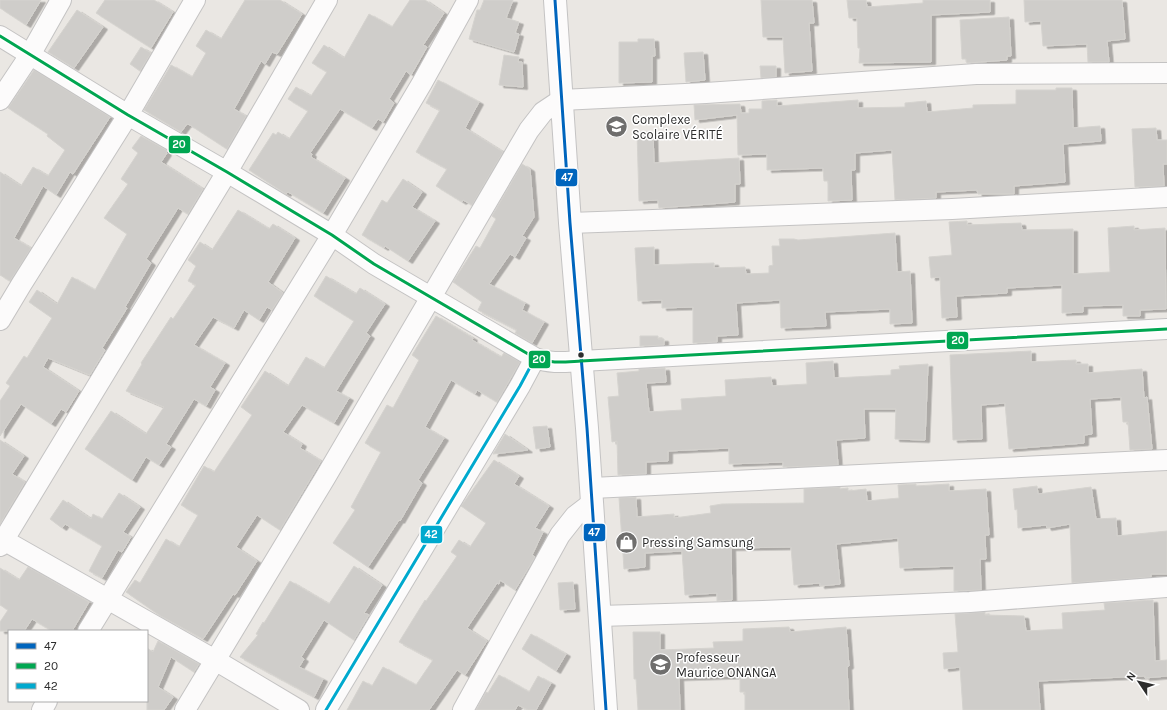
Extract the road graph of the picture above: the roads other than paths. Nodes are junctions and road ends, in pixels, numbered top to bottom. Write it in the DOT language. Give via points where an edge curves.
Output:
graph roads {
  1 [pos="61,0"];
  2 [pos="195,0"];
  3 [pos="327,0"];
  4 [pos="468,0"];
  5 [pos="555,0"];
  6 [pos="0,36"];
  7 [pos="30,55"];
  8 [pos="1167,73"];
  9 [pos="0,100"];
  10 [pos="561,100"];
  11 [pos="128,115"];
  12 [pos="227,172"];
  13 [pos="1167,197"];
  14 [pos="570,223"];
  15 [pos="332,235"];
  16 [pos="432,297"];
  17 [pos="0,320"];
  18 [pos="1167,329"];
  19 [pos="535,358"];
  20 [pos="581,361"];
  21 [pos="1167,460"];
  22 [pos="592,495"];
  23 [pos="1,541"];
  24 [pos="1167,587"];
  25 [pos="107,599"];
  26 [pos="600,616"];
  27 [pos="89,630"];
  28 [pos="215,660"];
  29 [pos="185,710"];
  30 [pos="299,710"];
  31 [pos="326,710"];
  32 [pos="463,710"];
  33 [pos="606,710"];
  1 -- 7 [label="street"];
  2 -- 11 [label="street"];
  3 -- 12 [label="street"];
  4 -- 15 [label="street"];
  5 -- 10 [label="main road"];
  6 -- 7 [label="street"];
  7 -- 9 [label="street"];
  7 -- 11 [label="street"];
  8 -- 10 [label="street" via="976,74 706,93"];
  10 -- 14 [label="main road"];
  10 -- 16 [label="street" via="535,120"];
  11 -- 12 [label="street"];
  11 -- 17 [label="street"];
  12 -- 15 [label="street"];
  12 -- 23 [label="street"];
  13 -- 14 [label="street" via="952,210"];
  14 -- 20 [label="main road"];
  15 -- 16 [label="street" via="374,264"];
  15 -- 25 [label="street"];
  16 -- 19 [label="street"];
  16 -- 28 [label="street"];
  18 -- 20 [label="street"];
  19 -- 20 [label="street" via="555,363"];
  19 -- 31 [label="street"];
  20 -- 22 [label="main road"];
  21 -- 22 [label="street"];
  22 -- 26 [label="main road"];
  22 -- 32 [label="street" via="560,535"];
  23 -- 25 [label="street"];
  24 -- 26 [label="street" via="970,602"];
  25 -- 27 [label="street"];
  25 -- 28 [label="street"];
  26 -- 33 [label="main road"];
  28 -- 29 [label="street"];
  28 -- 30 [label="street"];
}
